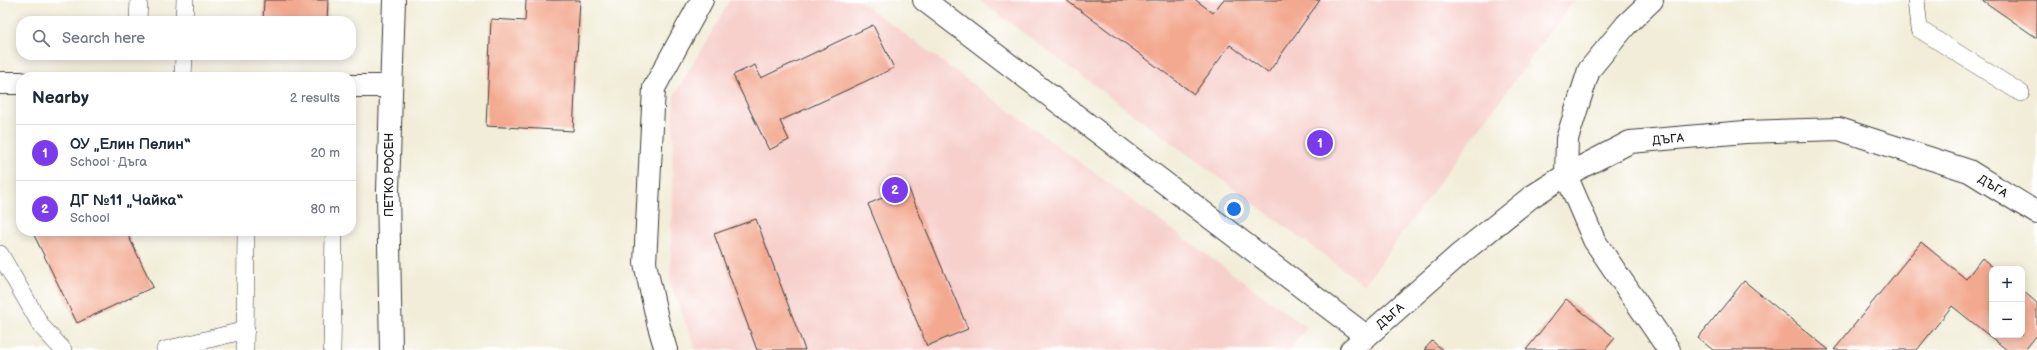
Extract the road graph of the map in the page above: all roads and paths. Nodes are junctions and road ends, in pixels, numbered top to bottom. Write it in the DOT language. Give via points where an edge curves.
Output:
graph roads {
  1 [pos="139,0"];
  2 [pos="185,0"];
  3 [pos="394,0"];
  4 [pos="702,0"];
  5 [pos="924,0"];
  6 [pos="1652,0"];
  7 [pos="1916,0"];
  8 [pos="138,16"];
  9 [pos="184,16"];
  10 [pos="184,60"];
  11 [pos="183,72"];
  12 [pos="0,83"];
  13 [pos="16,83"];
  14 [pos="356,86"];
  15 [pos="391,86"];
  16 [pos="2021,93"];
  17 [pos="1566,175"];
  18 [pos="2037,213"];
  19 [pos="246,236"];
  20 [pos="334,236"];
  21 [pos="0,254"];
  22 [pos="246,330"];
  23 [pos="1358,343"];
  24 [pos="63,350"];
  25 [pos="165,350"];
  26 [pos="246,350"];
  27 [pos="332,350"];
  28 [pos="391,350"];
  29 [pos="666,350"];
  30 [pos="1668,350"];
  1 -- 8 [label="lane"];
  2 -- 9 [label="lane"];
  3 -- 15 [label="street, ПЕТКО РОСЕН"];
  4 -- 29 [label="street" via="654,88 645,263"];
  5 -- 23 [label="street"];
  6 -- 17 [label="street" via="1626,25 1589,70 1567,139"];
  7 -- 16 [label="lane" via="1918,30"];
  10 -- 11 [label="lane"];
  12 -- 13 [label="street"];
  14 -- 15 [label="street"];
  15 -- 28 [label="street, ПЕТКО РОСЕН" via="388,190"];
  17 -- 18 [label="street, ДЪГА" via="1630,142 1745,132 1839,129 1970,171"];
  17 -- 23 [label="street, ДЪГА" via="1531,197 1460,254"];
  17 -- 30 [label="street" via="1594,240"];
  19 -- 22 [label="lane"];
  20 -- 27 [label="lane"];
  21 -- 24 [label="lane" via="42,327"];
  22 -- 25 [label="lane"];
  22 -- 26 [label="lane"];
}
